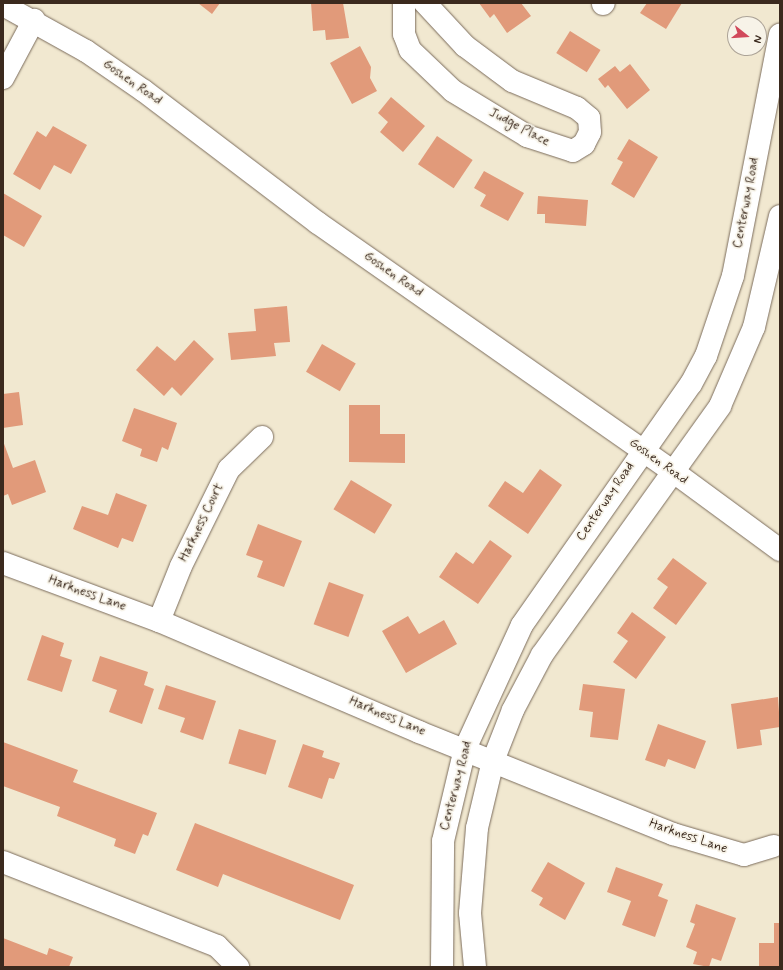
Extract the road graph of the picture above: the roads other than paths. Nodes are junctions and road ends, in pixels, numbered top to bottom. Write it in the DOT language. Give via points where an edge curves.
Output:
graph roads {
  1 [pos="404,3"];
  2 [pos="425,3"];
  3 [pos="3,5"];
  4 [pos="34,20"];
  5 [pos="780,35"];
  6 [pos="3,78"];
  7 [pos="780,216"];
  8 [pos="262,437"];
  9 [pos="642,450"];
  10 [pos="671,470"];
  11 [pos="780,550"];
  12 [pos="3,563"];
  13 [pos="159,620"];
  14 [pos="465,749"];
  15 [pos="493,761"];
  16 [pos="774,846"];
  17 [pos="3,862"];
  18 [pos="238,967"];
  19 [pos="442,967"];
  20 [pos="475,967"];
  1 -- 2 [label="street, Judge Place" via="404,34 410,50 453,91 527,136 572,151 584,144 590,132 589,118 577,108 512,81 465,46"];
  3 -- 4 [label="street, Goshen Road"];
  4 -- 6 [label="street"];
  4 -- 9 [label="street, Goshen Road" via="144,91 318,223"];
  5 -- 9 [label="street, Centerway Road" via="733,276 720,322 691,384"];
  7 -- 10 [label="street" via="754,327 720,406"];
  8 -- 13 [label="street, Harkness Court" via="229,469 181,566"];
  9 -- 10 [label="street, Goshen Road"];
  9 -- 14 [label="street, Centerway Road" via="522,625"];
  10 -- 11 [label="street, Goshen Road"];
  10 -- 15 [label="street" via="542,655 513,710"];
  12 -- 13 [label="street, Harkness Lane"];
  13 -- 14 [label="street, Harkness Lane"];
  14 -- 15 [label="street, Harkness Lane"];
  14 -- 19 [label="street, Centerway Road" via="443,841"];
  15 -- 16 [label="street, Harkness Lane" via="705,844 744,855"];
  15 -- 20 [label="street" via="477,828 470,912"];
  17 -- 18 [label="street" via="217,946"];
}
